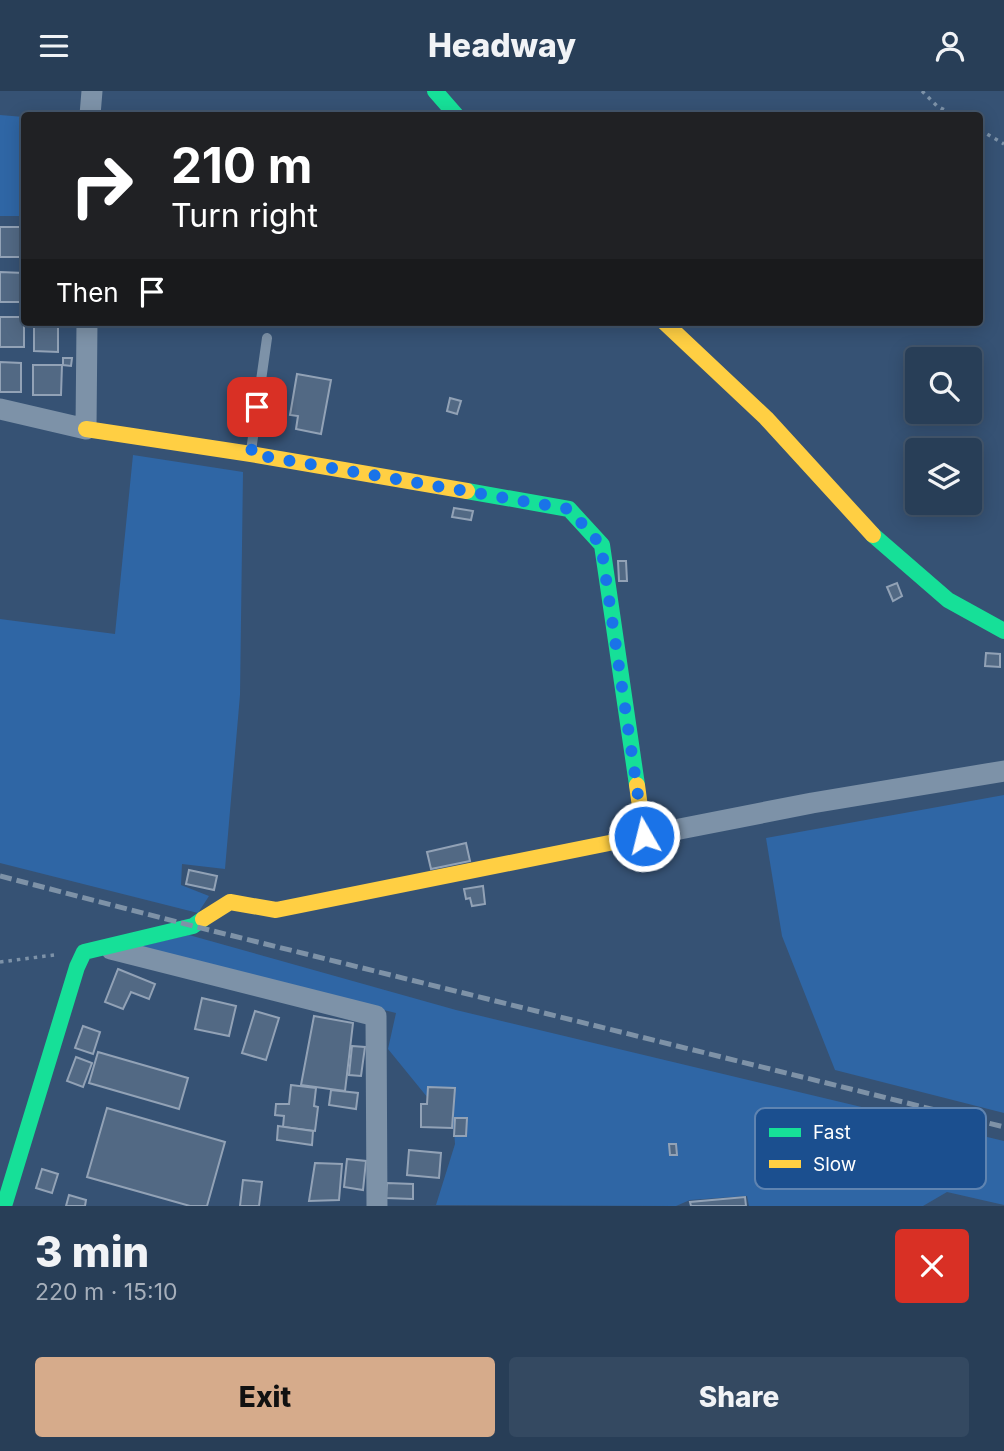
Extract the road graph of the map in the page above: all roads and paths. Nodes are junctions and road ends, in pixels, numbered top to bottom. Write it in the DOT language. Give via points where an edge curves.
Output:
graph roads {
  1 [pos="92,91"];
  2 [pos="435,91"];
  3 [pos="922,91"];
  4 [pos="90,112"];
  5 [pos="453,112"];
  6 [pos="948,112"];
  7 [pos="983,132"];
  8 [pos="1004,144"];
  9 [pos="86,326"];
  10 [pos="668,326"];
  11 [pos="267,338"];
  12 [pos="0,409"];
  13 [pos="86,429"];
  14 [pos="251,454"];
  15 [pos="1004,631"];
  16 [pos="1004,771"];
  17 [pos="644,836"];
  18 [pos="94,949"];
  19 [pos="0,962"];
  20 [pos="4,1206"];
  21 [pos="377,1206"];
  1 -- 4 [label="street"];
  2 -- 5 [label="street"];
  3 -- 6 [label="path"];
  7 -- 8 [label="path"];
  9 -- 13 [label="street"];
  10 -- 15 [label="street" via="766,418 865,528 948,600"];
  11 -- 14 [label="lane"];
  12 -- 13 [label="street"];
  13 -- 14 [label="street"];
  14 -- 17 [label="street" via="569,509 601,545"];
  16 -- 17 [label="street"];
  17 -- 18 [label="street" via="276,909 230,902 193,926"];
  18 -- 19 [label="path"];
  18 -- 20 [label="street" via="73,981"];
  18 -- 21 [label="street" via="376,1016"];
}
